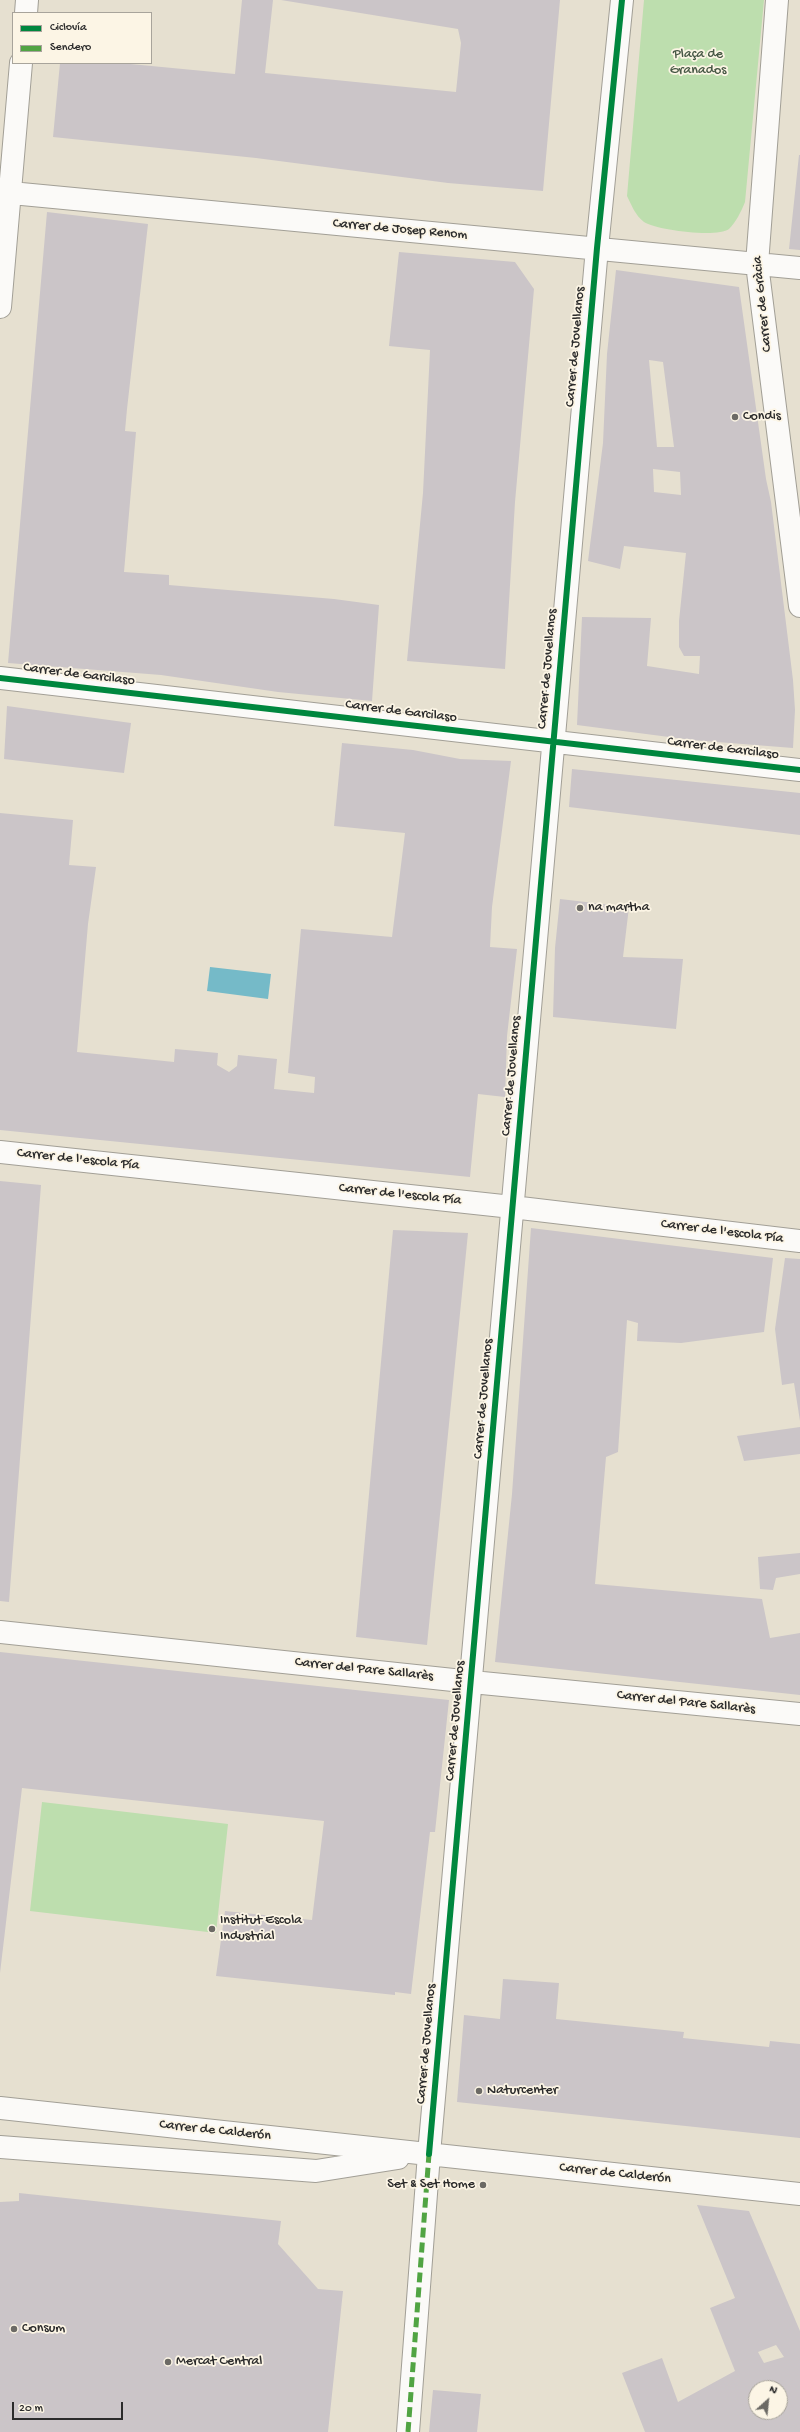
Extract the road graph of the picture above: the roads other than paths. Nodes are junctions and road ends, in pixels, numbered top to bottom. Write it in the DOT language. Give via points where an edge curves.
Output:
graph roads {
  1 [pos="27,0"];
  2 [pos="622,0"];
  3 [pos="777,0"];
  4 [pos="26,12"];
  5 [pos="21,64"];
  6 [pos="5,193"];
  7 [pos="597,248"];
  8 [pos="757,264"];
  9 [pos="800,268"];
  10 [pos="0,307"];
  11 [pos="800,606"];
  12 [pos="0,678"];
  13 [pos="554,742"];
  14 [pos="800,770"];
  15 [pos="0,1152"];
  16 [pos="512,1207"];
  17 [pos="800,1241"];
  18 [pos="0,1632"];
  19 [pos="472,1682"];
  20 [pos="800,1714"];
  21 [pos="0,2108"];
  22 [pos="0,2147"];
  23 [pos="429,2154"];
  24 [pos="800,2194"];
  25 [pos="408,2432"];
  1 -- 4 [label="street"];
  2 -- 7 [label="street, Carrer de Jovellanos"];
  3 -- 8 [label="street, Carrer de Gràcia"];
  5 -- 6 [label="street"];
  6 -- 7 [label="street, Carrer de Josep Renom"];
  6 -- 10 [label="street"];
  7 -- 8 [label="street, Carrer de Josep Renom"];
  7 -- 13 [label="street, Carrer de Jovellanos"];
  8 -- 9 [label="street, Carrer de Josep Renom"];
  8 -- 11 [label="street, Carrer de Gràcia"];
  12 -- 13 [label="street, Carrer de Garcilaso"];
  13 -- 14 [label="street, Carrer de Garcilaso"];
  13 -- 16 [label="street, Carrer de Jovellanos"];
  15 -- 16 [label="street, Carrer de l'escola Pía"];
  16 -- 17 [label="street, Carrer de l'escola Pía"];
  16 -- 19 [label="street, Carrer de Jovellanos"];
  18 -- 19 [label="street, Carrer del Pare Sallarès"];
  19 -- 20 [label="street, Carrer del Pare Sallarès"];
  19 -- 23 [label="street, Carrer de Jovellanos"];
  21 -- 23 [label="street, Carrer de Calderón"];
  22 -- 23 [label="street, Carrer de Calderón" via="316,2171"];
  23 -- 24 [label="street, Carrer de Calderón"];
  23 -- 25 [label="street, Carrer de Jovellanos"];
}
